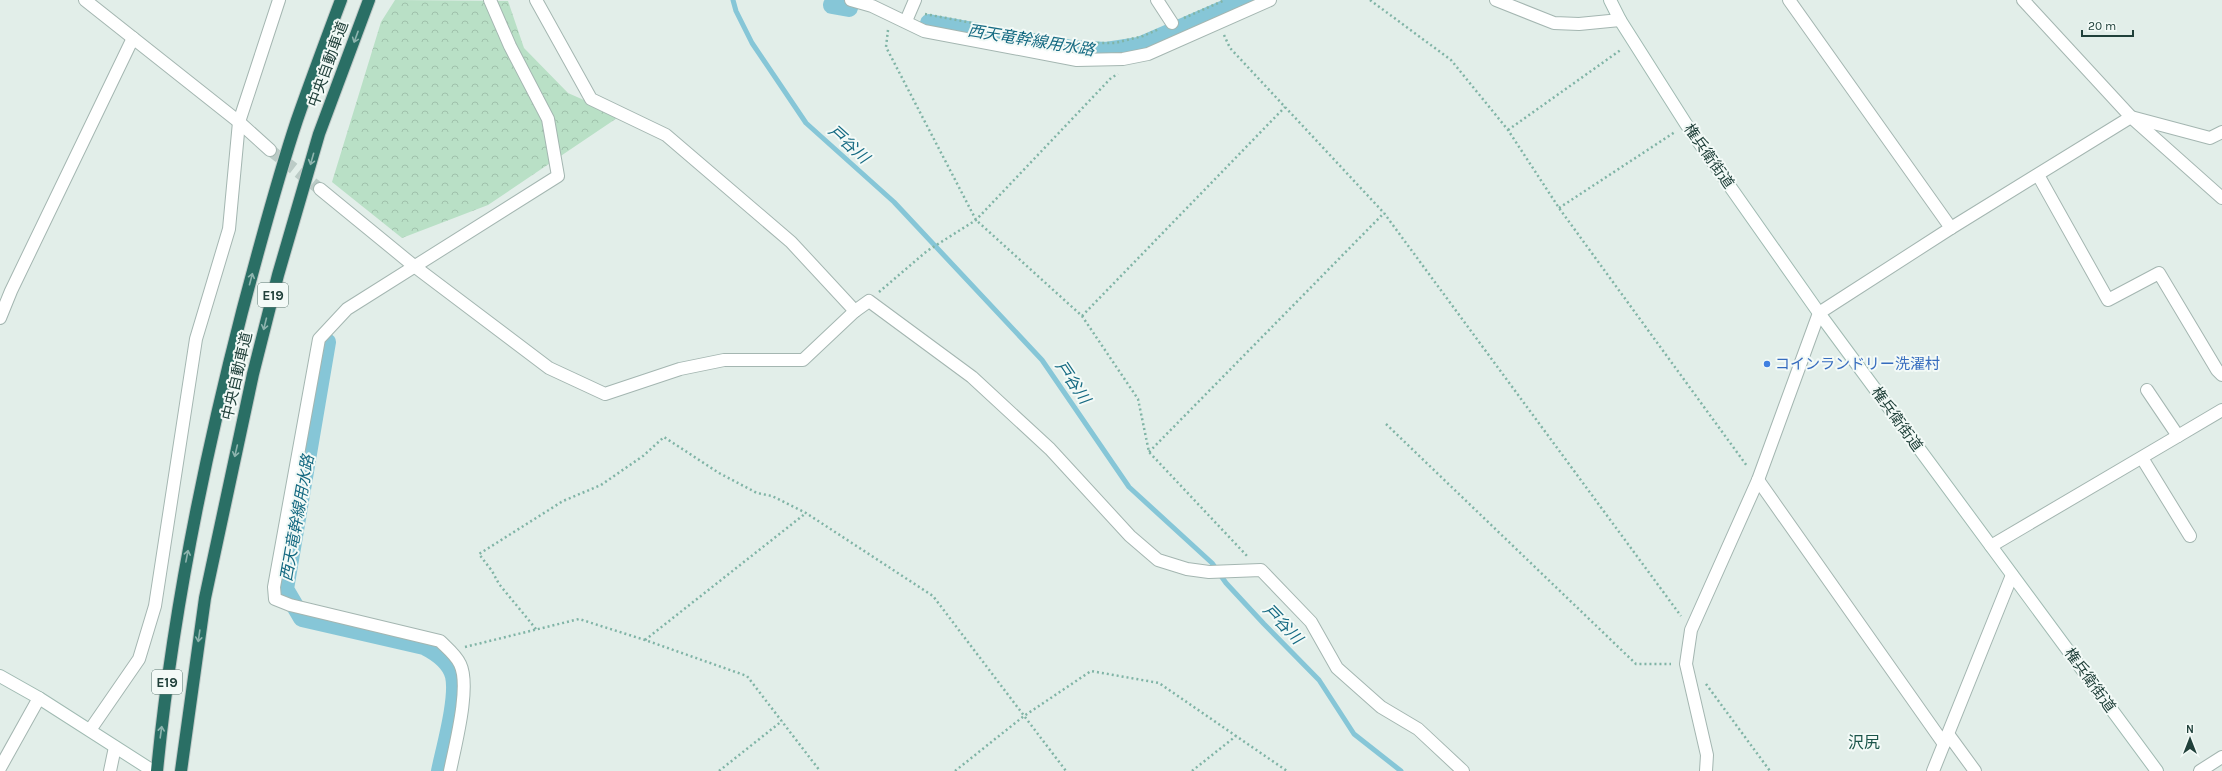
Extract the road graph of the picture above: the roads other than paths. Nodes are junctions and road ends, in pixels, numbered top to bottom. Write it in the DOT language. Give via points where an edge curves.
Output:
graph roads {
  1 [pos="84,0"];
  2 [pos="280,0"];
  3 [pos="341,0"];
  4 [pos="369,0"];
  5 [pos="490,0"];
  6 [pos="536,0"];
  7 [pos="851,0"];
  8 [pos="915,0"];
  9 [pos="1157,0"];
  10 [pos="1270,0"];
  11 [pos="1496,0"];
  12 [pos="1610,0"];
  13 [pos="1789,0"];
  14 [pos="2023,0"];
  15 [pos="1620,20"];
  16 [pos="906,21"];
  17 [pos="1172,23"];
  18 [pos="133,38"];
  19 [pos="2131,117"];
  20 [pos="239,122"];
  21 [pos="2222,132"];
  22 [pos="270,150"];
  23 [pos="2038,175"];
  24 [pos="320,189"];
  25 [pos="2222,198"];
  26 [pos="1951,228"];
  27 [pos="414,266"];
  28 [pos="855,311"];
  29 [pos="1819,313"];
  30 [pos="0,318"];
  31 [pos="2222,375"];
  32 [pos="2147,390"];
  33 [pos="2222,410"];
  34 [pos="2178,436"];
  35 [pos="2142,458"];
  36 [pos="1758,480"];
  37 [pos="2190,536"];
  38 [pos="1991,546"];
  39 [pos="2012,575"];
  40 [pos="0,676"];
  41 [pos="39,698"];
  42 [pos="90,730"];
  43 [pos="1946,739"];
  44 [pos="115,747"];
  45 [pos="2222,757"];
  46 [pos="0,768"];
  47 [pos="110,771"];
  48 [pos="153,771"];
  49 [pos="157,771"];
  50 [pos="181,771"];
  51 [pos="450,771"];
  52 [pos="1463,771"];
  53 [pos="1706,771"];
  54 [pos="1933,771"];
  55 [pos="1975,771"];
  56 [pos="2156,771"];
  57 [pos="2200,771"];
  1 -- 18 [label="street"];
  2 -- 20 [label="street"];
  49 -- 3 [label="highway, 中央自動車道 / E19, one-way" via="179,594 228,364 297,122"];
  4 -- 50 [label="highway, 中央自動車道 / E19, one-way" via="319,134 278,275 253,374 205,598"];
  5 -- 27 [label="street" via="510,46 548,119 558,176"];
  6 -- 28 [label="street" via="591,99 666,135 791,242"];
  7 -- 16 [label="street"];
  8 -- 16 [label="street"];
  9 -- 17 [label="street"];
  10 -- 16 [label="street" via="1148,54 1123,59 1077,60 924,31"];
  11 -- 15 [label="street" via="1554,23 1579,24"];
  12 -- 15 [label="street, 権兵衛街道"];
  13 -- 26 [label="street"];
  14 -- 19 [label="street"];
  15 -- 29 [label="street, 権兵衛街道" via="1686,124"];
  18 -- 20 [label="street"];
  18 -- 30 [label="street"];
  19 -- 21 [label="street" via="2210,138"];
  19 -- 23 [label="street"];
  19 -- 25 [label="street"];
  20 -- 22 [label="street"];
  20 -- 42 [label="street" via="229,229 196,339 156,606 139,659"];
  23 -- 26 [label="street"];
  23 -- 31 [label="street" via="2108,300 2159,273"];
  24 -- 27 [label="street"];
  26 -- 29 [label="street"];
  27 -- 28 [label="street" via="549,368 605,394 680,369 724,360 803,360"];
  27 -- 51 [label="street" via="347,309 319,339 274,587 276,599 290,605 440,641 451,651 461,664 464,679 463,703"];
  28 -- 52 [label="street" via="869,301 972,377 1050,449 1130,536 1158,560 1187,569 1209,572 1261,570 1311,622 1337,668 1381,707 1418,729"];
  29 -- 36 [label="street"];
  29 -- 38 [label="street, 権兵衛街道"];
  32 -- 34 [label="street"];
  33 -- 34 [label="street"];
  34 -- 35 [label="street"];
  35 -- 37 [label="street"];
  35 -- 38 [label="street"];
  36 -- 43 [label="street"];
  36 -- 53 [label="street" via="1691,630 1686,664 1707,755"];
  38 -- 39 [label="street, 権兵衛街道"];
  39 -- 43 [label="street"];
  39 -- 56 [label="street, 権兵衛街道"];
  40 -- 41 [label="street"];
  41 -- 42 [label="street"];
  41 -- 46 [label="street"];
  42 -- 44 [label="street"];
  43 -- 54 [label="street"];
  43 -- 55 [label="street"];
  44 -- 47 [label="street"];
  44 -- 48 [label="street"];
  45 -- 57 [label="street"];
}
